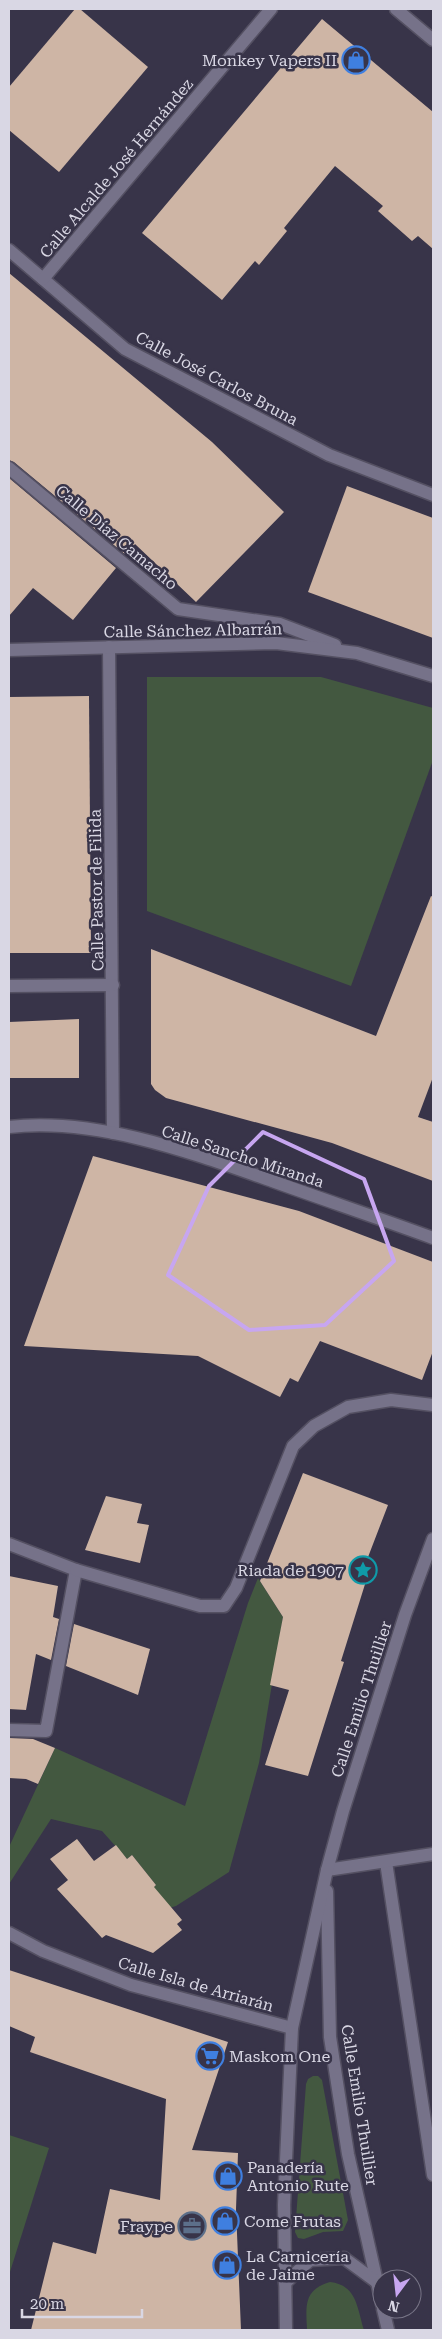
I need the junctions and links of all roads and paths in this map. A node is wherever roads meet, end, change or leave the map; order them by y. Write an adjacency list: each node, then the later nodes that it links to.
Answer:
1 (271, 9): 5 (street, Calle Alcalde José Hernández)
2 (396, 9): 3 (street)
3 (433, 40)
4 (9, 250): 5 (street, Calle José Carlos Bruna)
5 (43, 279): 7 (street, Calle José Carlos Bruna)
6 (9, 468): 10 (street, Calle Díaz Camacho)
7 (433, 495)
8 (109, 647): 9 (street, Calle Sánchez Albarrán); 10 (street, Calle Sánchez Albarrán); 12 (street, Calle Pastor de Filida)
9 (9, 650)
10 (356, 653): 11 (street, Calle Sánchez Albarrán)
11 (433, 676)
12 (113, 985): 13 (street); 15 (street, Calle Pastor de Filida)
13 (9, 986)
14 (9, 1127): 15 (street, Calle Sancho Miranda)
15 (113, 1133): 16 (street, Calle Sancho Miranda)
16 (433, 1238)
17 (433, 1405): 20 (street)
18 (433, 1539): 24 (street, Calle Emilio Thuillier)
19 (9, 1544): 20 (street)
20 (76, 1570): 21 (street)
21 (9, 1730)
22 (433, 1854): 23 (street)
23 (386, 1862): 24 (street); 27 (street)
24 (327, 1870): 26 (street, Calle Emilio Thuillier); 28 (street, Calle Emilio Thuillier)
25 (9, 1933): 26 (street, Calle Isla de Arriarán)
26 (292, 2028): 30 (street, Calle Emilio Thuillier)
27 (433, 2175)
28 (375, 2269)
29 (372, 2279): 30 (street)
30 (285, 2283): 31 (street, Calle Emilio Thuillier)
31 (286, 2330)

